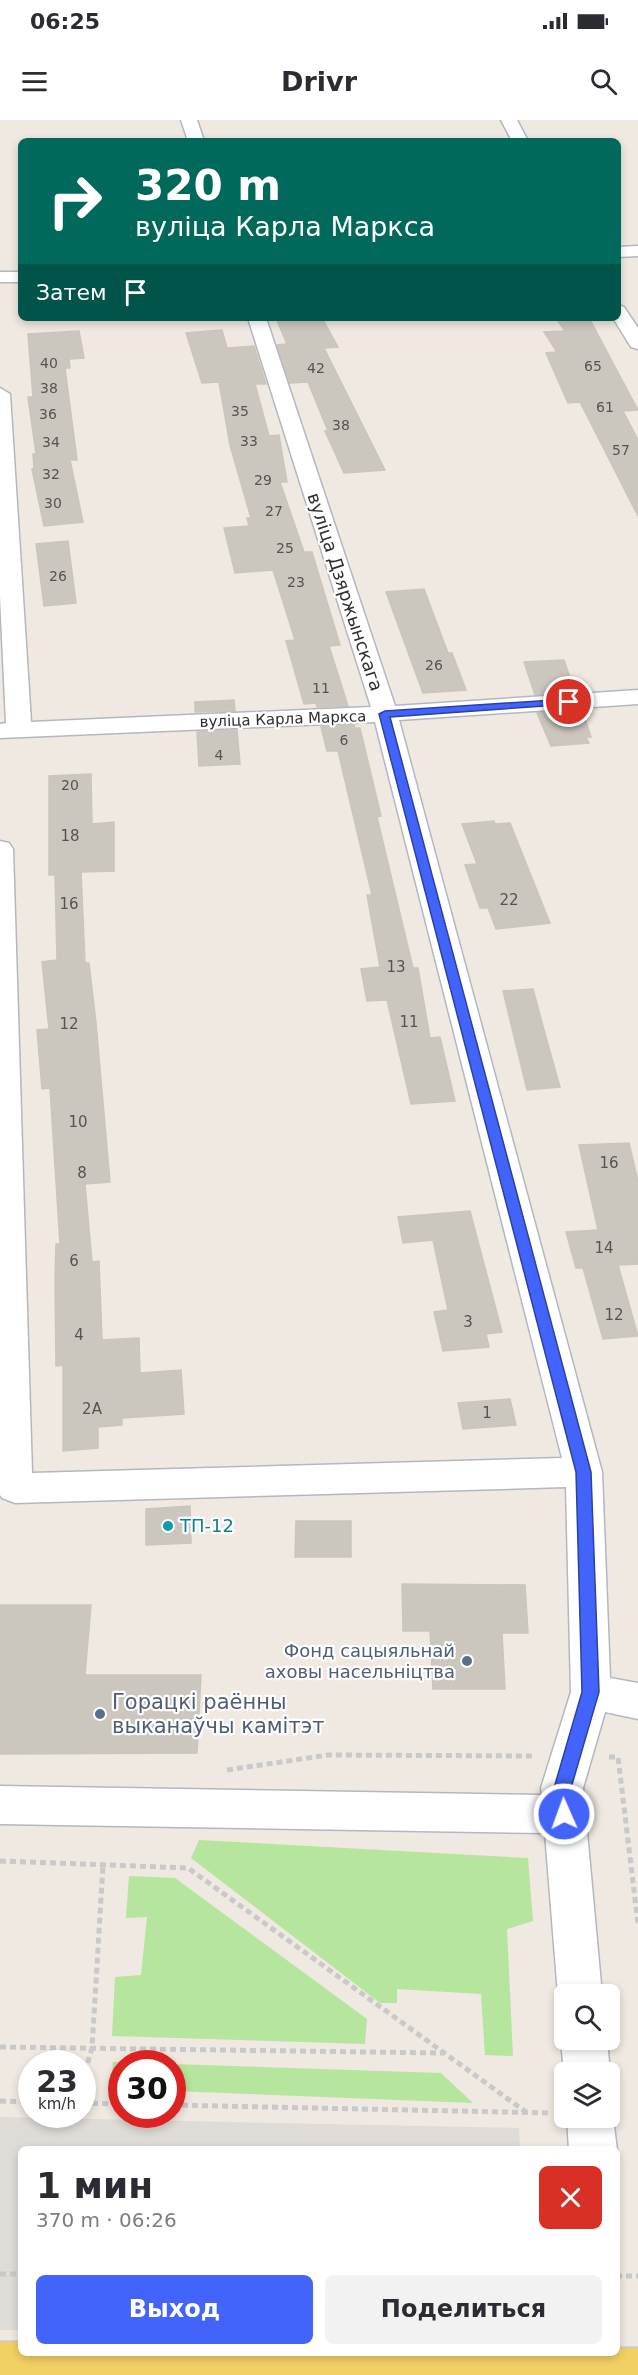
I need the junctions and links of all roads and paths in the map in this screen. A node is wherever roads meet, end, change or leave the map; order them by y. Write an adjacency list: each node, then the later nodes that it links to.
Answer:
1 (189, 120): 3 (street)
2 (509, 120): 4 (street)
3 (195, 138)
4 (518, 138)
5 (638, 251): 6 (street)
6 (621, 252)
7 (0, 277): 8 (street)
8 (18, 277)
9 (621, 316): 11 (street)
10 (258, 321): 14 (street, вуліца Дзяржынскага)
11 (638, 343)
12 (0, 394): 15 (street)
13 (638, 697): 14 (street, вуліца Карла Маркса)
14 (385, 714): 15 (street, вуліца Карла Маркса); 17 (street, вуліца Дзяржынскага)
15 (9, 731)
16 (0, 849): 17 (street)
17 (584, 1472): 18 (street, вуліца Дзяржынскага)
18 (591, 1692): 19 (street); 20 (street, вуліца Дзяржынскага)
19 (638, 1701)
20 (571, 1757): 21 (path); 23 (street, вуліца Дзяржынскага); 26 (path)
21 (219, 1771)
22 (0, 1805): 23 (street)
23 (564, 1814): 27 (street, вуліца Дзяржынскага)
24 (0, 1861): 25 (path)
25 (103, 1865): 29 (path); 30 (path)
26 (638, 1924)
27 (579, 1984)
28 (0, 2047): 29 (path)
29 (92, 2048): 30 (path)
30 (444, 2053): 34 (path)
31 (0, 2101): 32 (path)
32 (18, 2102)
33 (186, 2105): 34 (path)
34 (526, 2112): 35 (path)
35 (554, 2114)
36 (580, 2128): 37 (street)
37 (591, 2146)
38 (0, 2274): 39 (path)
39 (18, 2274)
40 (620, 2276): 41 (path)
41 (638, 2276)
42 (620, 2366): 43 (main road)
43 (0, 2367)

